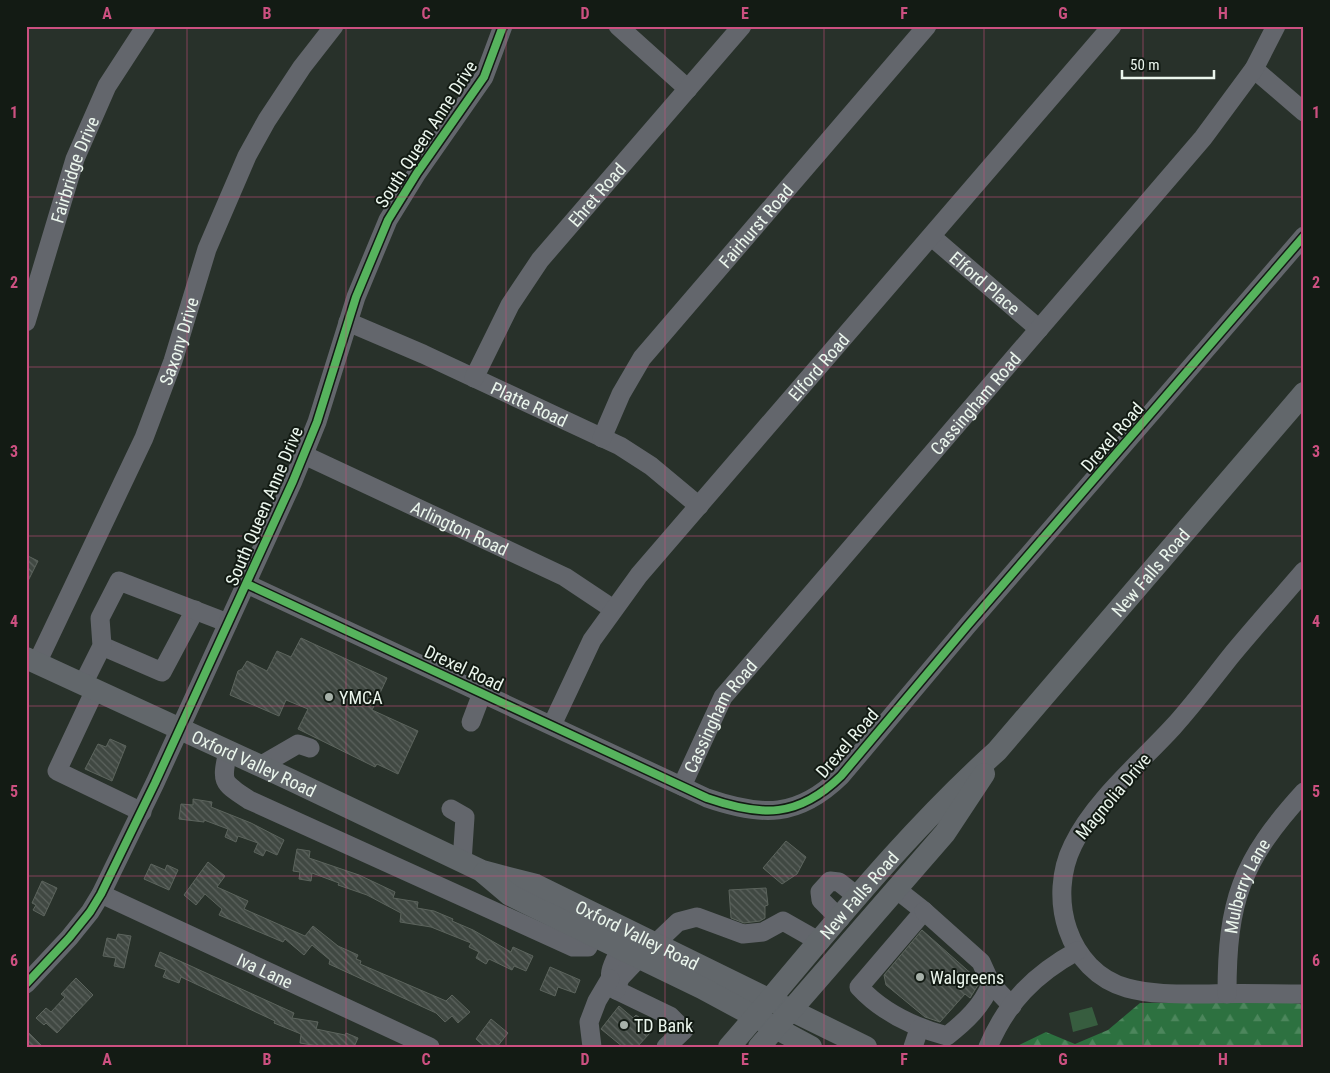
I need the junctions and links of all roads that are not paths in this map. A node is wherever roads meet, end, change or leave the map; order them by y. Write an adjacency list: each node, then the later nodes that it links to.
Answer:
1 (146, 26): 14 (street, Fairbridge Drive)
2 (334, 26): 28 (street, Saxony Drive)
3 (503, 26): 15 (street, South Queen Anne Drive)
4 (618, 26): 10 (street)
5 (742, 26): 10 (street, Ehret Road)
6 (927, 26): 19 (street, Fairhurst Road)
7 (1112, 26): 13 (street, Elford Road)
8 (1276, 26): 9 (street, Cassingham Road)
9 (1254, 69): 11 (street); 16 (street, Cassingham Road)
10 (688, 89): 17 (street, Ehret Road)
11 (1304, 112)
12 (1304, 236): 38 (street, Drexel Road)
13 (932, 237): 16 (street, Elford Place); 21 (street, Elford Road)
14 (26, 322)
15 (348, 322): 17 (street, Platte Road); 20 (street, South Queen Anne Drive)
16 (1039, 329): 38 (street, Cassingham Road)
17 (474, 378): 19 (street, Platte Road)
18 (1304, 393): 36 (main road, New Falls Road)
19 (602, 438): 21 (street, Platte Road)
20 (304, 455): 23 (street, South Queen Anne Drive); 24 (street, Arlington Road)
21 (699, 506): 24 (street, Elford Road)
22 (1304, 571): 51 (street, Magnolia Drive)
23 (247, 584): 26 (street, South Queen Anne Drive); 30 (street, Drexel Road)
24 (613, 609): 32 (street, Elford Road)
25 (195, 610): 26 (street); 27 (street); 27 (street)
26 (228, 623): 33 (street, South Queen Anne Drive)
27 (102, 646): 29 (street)
28 (32, 660): 29 (main road, Oxford Valley Road)
29 (89, 687): 33 (main road, Oxford Valley Road); 40 (street)
30 (482, 693): 31 (street); 32 (street, Drexel Road)
31 (471, 722)
32 (552, 725): 38 (street, Drexel Road)
33 (180, 728): 35 (main road, Oxford Valley Road); 40 (street, South Queen Anne Drive)
34 (304, 746): 37 (street)
35 (228, 751): 37 (main road, Oxford Valley Road); 48 (street)
36 (997, 752): 43 (main road, New Falls Road); 45 (main road, New Falls Road)
37 (260, 766): 42 (main road, Oxford Valley Road)
38 (682, 786)
39 (1304, 792): 57 (street, Mulberry Lane)
40 (142, 812): 44 (street, South Queen Anne Drive)
41 (458, 813): 42 (street)
42 (472, 867): 48 (main road, Oxford Valley Road); 50 (main road, Oxford Valley Road)
43 (896, 889): 46 (street); 61 (main road, New Falls Road)
44 (101, 894): 54 (street, South Queen Anne Drive); 64 (street, Iva Lane)
45 (858, 897): 47 (main road, New Falls Road); 47 (street)
46 (924, 911): 56 (street); 63 (street)
47 (840, 919): 49 (main road, New Falls Road)
48 (593, 935): 52 (main road, Oxford Valley Road)
49 (820, 942): 50 (street); 60 (main road, New Falls Road)
50 (656, 943): 53 (main road, Oxford Valley Road)
51 (1077, 951): 57 (street, Magnolia Drive); 59 (street)
52 (630, 954): 53 (street); 55 (street); 60 (main road, Oxford Valley Road)
53 (686, 958): 60 (main road, Oxford Valley Road)
54 (26, 984)
55 (613, 984): 65 (street); 66 (street)
56 (992, 984): 59 (street); 63 (street)
57 (1228, 994): 58 (street, Magnolia Drive)
58 (1304, 994)
59 (1012, 1006): 72 (street)
60 (762, 1009): 61 (main road, Oxford Valley Road); 62 (main road); 67 (main road, New Falls Road)
61 (791, 1011): 62 (main road, New Falls Road); 70 (main road, Oxford Valley Road)
62 (776, 1028): 68 (main road, New Falls Road); 69 (main road)
63 (919, 1029): 71 (street)
64 (430, 1047)
65 (592, 1047)
66 (666, 1047)
67 (729, 1047)
68 (759, 1047)
69 (811, 1047)
70 (866, 1047)
71 (914, 1047)
72 (988, 1047)

